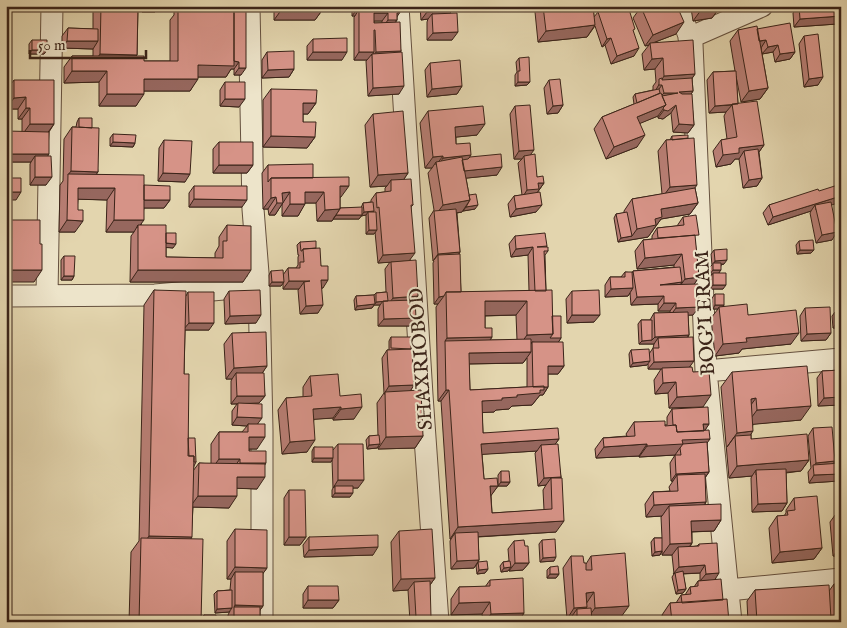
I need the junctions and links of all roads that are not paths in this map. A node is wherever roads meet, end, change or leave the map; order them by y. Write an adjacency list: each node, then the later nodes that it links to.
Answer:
1 (52, 6): 8 (street)
2 (249, 6): 7 (street)
3 (398, 6): 15 (street, SHAXRIOBOD)
4 (678, 6): 6 (street, BOG'I ERAM)
5 (762, 6): 6 (street)
6 (689, 38): 11 (street, BOG'I ERAM)
7 (259, 286): 8 (street); 14 (street)
8 (47, 295): 9 (street)
9 (6, 296)
10 (841, 359): 11 (street)
11 (706, 371): 13 (street, BOG'I ERAM)
12 (841, 579): 13 (street)
13 (728, 590): 16 (street, BOG'I ERAM)
14 (262, 622)
15 (438, 622)
16 (731, 622)

